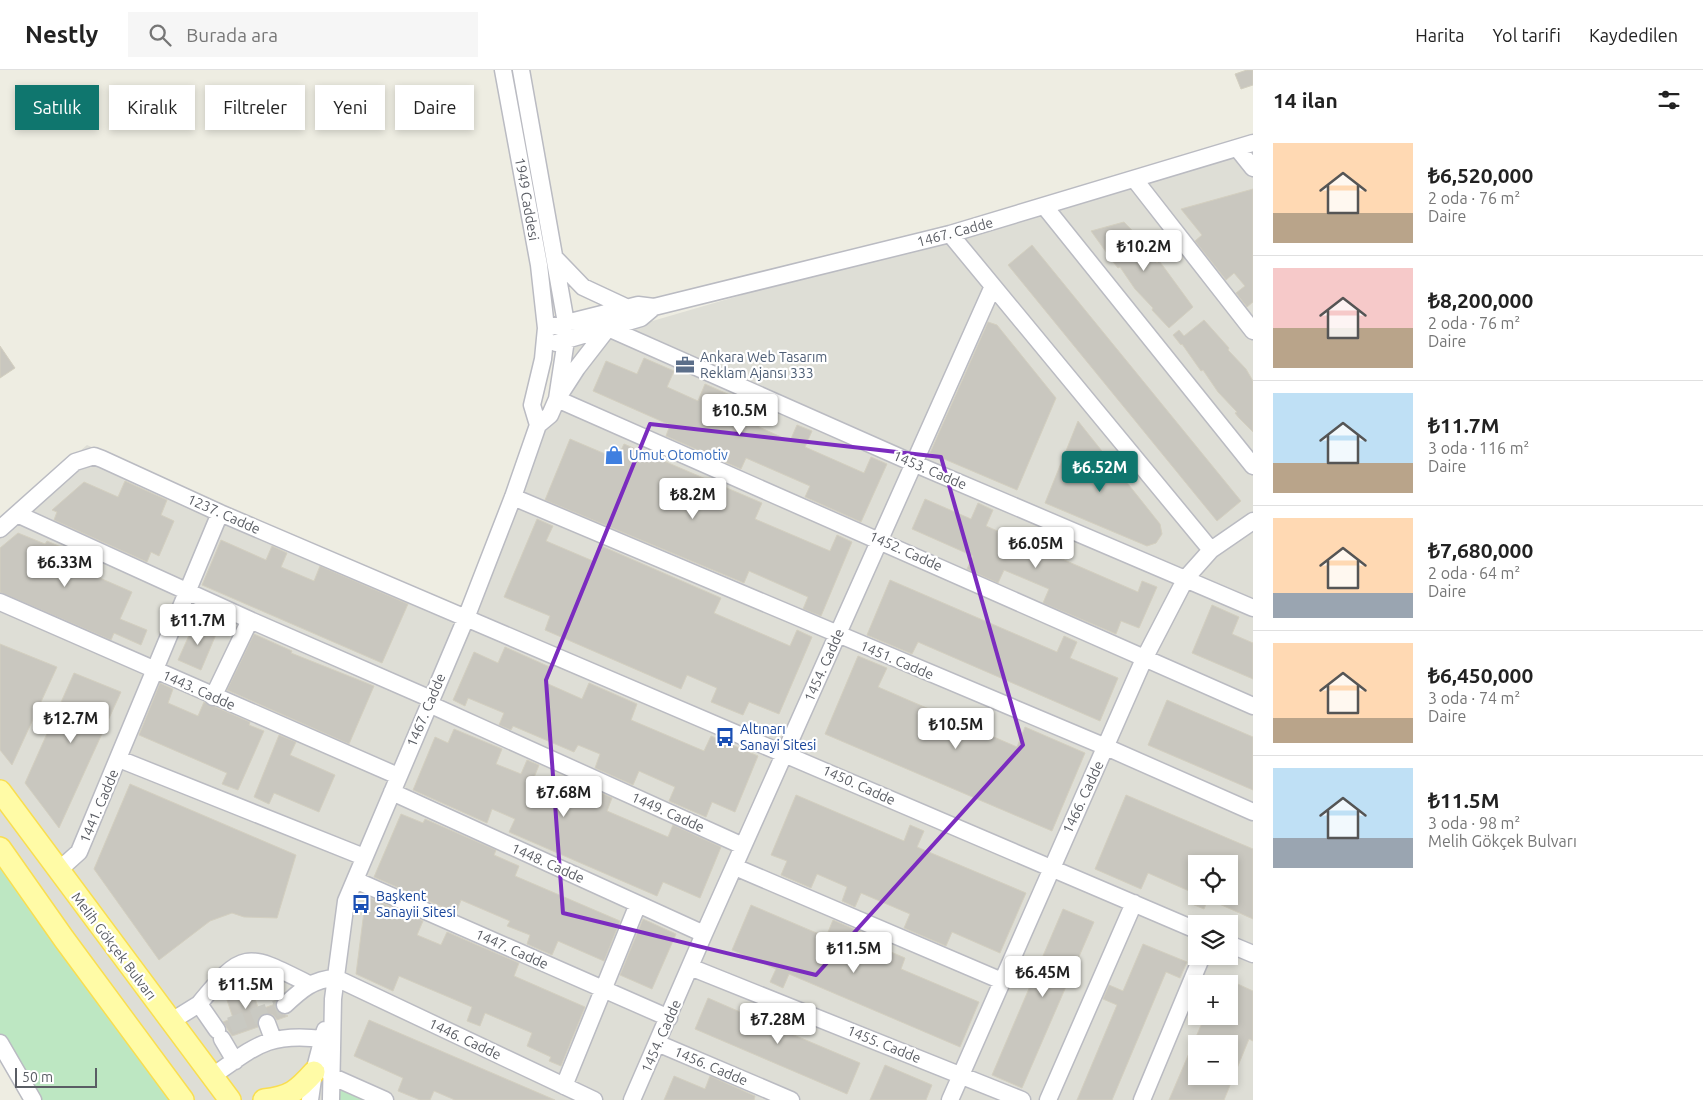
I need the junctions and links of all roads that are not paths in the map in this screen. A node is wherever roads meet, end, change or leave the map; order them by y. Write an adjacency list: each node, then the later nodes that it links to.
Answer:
1 (503, 70): 14 (street, 1949 Caddesi)
2 (521, 70): 9 (street, 1949 Caddesi)
3 (1253, 143): 4 (street, 1467. Cadde)
4 (1236, 148): 5 (street); 6 (street, 1467. Cadde)
5 (1253, 168)
6 (1135, 180): 7 (street, 1467. Cadde); 16 (street)
7 (1045, 207): 8 (street, 1467. Cadde); 22 (street)
8 (950, 234): 10 (street); 11 (street, 1467. Cadde)
9 (554, 256): 12 (street); 13 (street, 1949 Caddesi)
10 (993, 286): 21 (street, 1454. Cadde); 29 (street)
11 (654, 307): 12 (street, 1467. Cadde); 15 (street, 1467. Cadde)
12 (628, 308): 13 (street, 1467. Cadde)
13 (566, 323): 14 (street, 1467. Cadde); 17 (street, 1467. Cadde)
14 (546, 328): 18 (street)
15 (608, 328): 17 (street, 1467. Cadde); 19 (street); 21 (street, 1453. Cadde)
16 (1253, 331)
17 (566, 340): 18 (street, 1467. Cadde); 19 (street, 1467. Cadde)
18 (544, 346): 20 (street)
19 (557, 399): 20 (street, 1467. Cadde); 28 (street, 1452. Cadde)
20 (538, 425): 23 (street, 1467. Cadde)
21 (913, 463): 28 (street, 1454. Cadde); 30 (street, 1453. Cadde)
22 (1253, 466)
23 (513, 497): 34 (street, 1467. Cadde); 36 (street, 1451. Cadde)
24 (220, 513): 25 (street, 1237. Cadde); 31 (street, 1441. Cadde); 34 (street, 1237. Cadde)
25 (17, 514): 27 (street, 1237. Cadde); 31 (street, 1449. Cadde)
26 (1253, 521): 29 (street, 1466. Cadde)
27 (0, 529)
28 (879, 539): 36 (street, 1454. Cadde); 37 (street, 1452. Cadde)
29 (1211, 550): 30 (street, 1466. Cadde)
30 (1186, 578): 33 (street, 1453. Cadde); 37 (street, 1466. Cadde)
31 (188, 591): 35 (street, 1449. Cadde); 38 (street, 1441. Cadde)
32 (0, 602): 38 (street, 1443. Cadde)
33 (1253, 608)
34 (466, 618): 40 (street, 1467. Cadde); 43 (street, 1450. Cadde)
35 (250, 620): 39 (street); 40 (street, 1449. Cadde)
36 (837, 635): 42 (street, 1451. Cadde); 43 (street, 1454. Cadde)
37 (1144, 659): 41 (street, 1452. Cadde); 42 (street, 1466. Cadde)
38 (155, 670): 39 (street, 1443. Cadde); 44 (street, 1441. Cadde)
39 (213, 697): 45 (street, 1443. Cadde)
40 (430, 701): 45 (street, 1467. Cadde); 49 (street, 1449. Cadde)
41 (1253, 706)
42 (1106, 746): 48 (street, 1451. Cadde); 53 (street, 1466. Cadde)
43 (786, 752): 49 (street, 1454. Cadde); 53 (street, 1450. Cadde)
44 (119, 758): 51 (street); 54 (street, 1441. Cadde)
45 (398, 776): 47 (street, 1467. Cadde)
46 (0, 791): 54 (main road, Melih Gökçek Bulvarı)
47 (392, 792): 51 (street, 1467. Cadde); 57 (street, 1448. Cadde)
48 (1253, 812)
49 (743, 846): 52 (street, 1454. Cadde)
50 (0, 848): 84 (main road)
51 (364, 857): 55 (street, 1467. Cadde)
52 (735, 867): 59 (street, 1454. Cadde); 65 (street)
53 (1050, 868): 56 (street, 1450. Cadde); 65 (street, 1466. Cadde)
54 (59, 870): 72 (main road, Melih Gökçek Bulvarı)
55 (354, 880): 64 (street, 1467. Cadde); 67 (street, 1447. Cadde)
56 (1134, 903): 58 (street, 1450. Cadde); 95 (street)
57 (638, 904): 59 (street, 1448. Cadde); 67 (street)
58 (1188, 927)
59 (704, 934): 63 (street, 1454. Cadde)
60 (1238, 948): 61 (street)
61 (1253, 954)
62 (1198, 965): 96 (street)
63 (690, 967): 71 (street, 1454. Cadde); 80 (street, 1455. Cadde)
64 (336, 978): 66 (street); 68 (street, 1467. Cadde); 82 (street, 1446. Cadde)
65 (1002, 981): 80 (street, 1466. Cadde)
66 (309, 984): 69 (street); 70 (street)
67 (602, 988): 71 (street, 1447. Cadde); 82 (street)
68 (333, 999): 75 (street, 1467. Cadde); 79 (street, 1467. Cadde)
69 (199, 1004): 72 (street); 78 (street)
70 (285, 1006)
71 (669, 1018): 77 (street, 1454. Cadde)
72 (170, 1022): 81 (main road, Melih Gökçek Bulvarı)
73 (268, 1023): 74 (street)
74 (273, 1039): 75 (street); 78 (street)
75 (323, 1039): 79 (street, 1467. Cadde)
76 (0, 1043): 83 (street)
77 (658, 1043): 91 (street, 1454. Cadde); 92 (street, 1456. Cadde)
78 (235, 1061): 81 (street)
79 (323, 1074): 86 (main road); 87 (street, 1467. Cadde); 88 (street, 1467. Cadde); 89 (street)
80 (962, 1075): 93 (street, 1466. Cadde); 94 (street, 1455. Cadde)
81 (212, 1078): 85 (main road, Melih Gökçek Bulvarı); 86 (main road)
82 (564, 1086): 90 (street, 1446. Cadde)
83 (33, 1100)
84 (183, 1100)
85 (230, 1100)
86 (263, 1100)
87 (310, 1100)
88 (330, 1100)
89 (385, 1100)
90 (594, 1100)
91 (632, 1100)
92 (792, 1100)
93 (950, 1100)
94 (1022, 1100)
95 (1048, 1100)
96 (1142, 1100)

